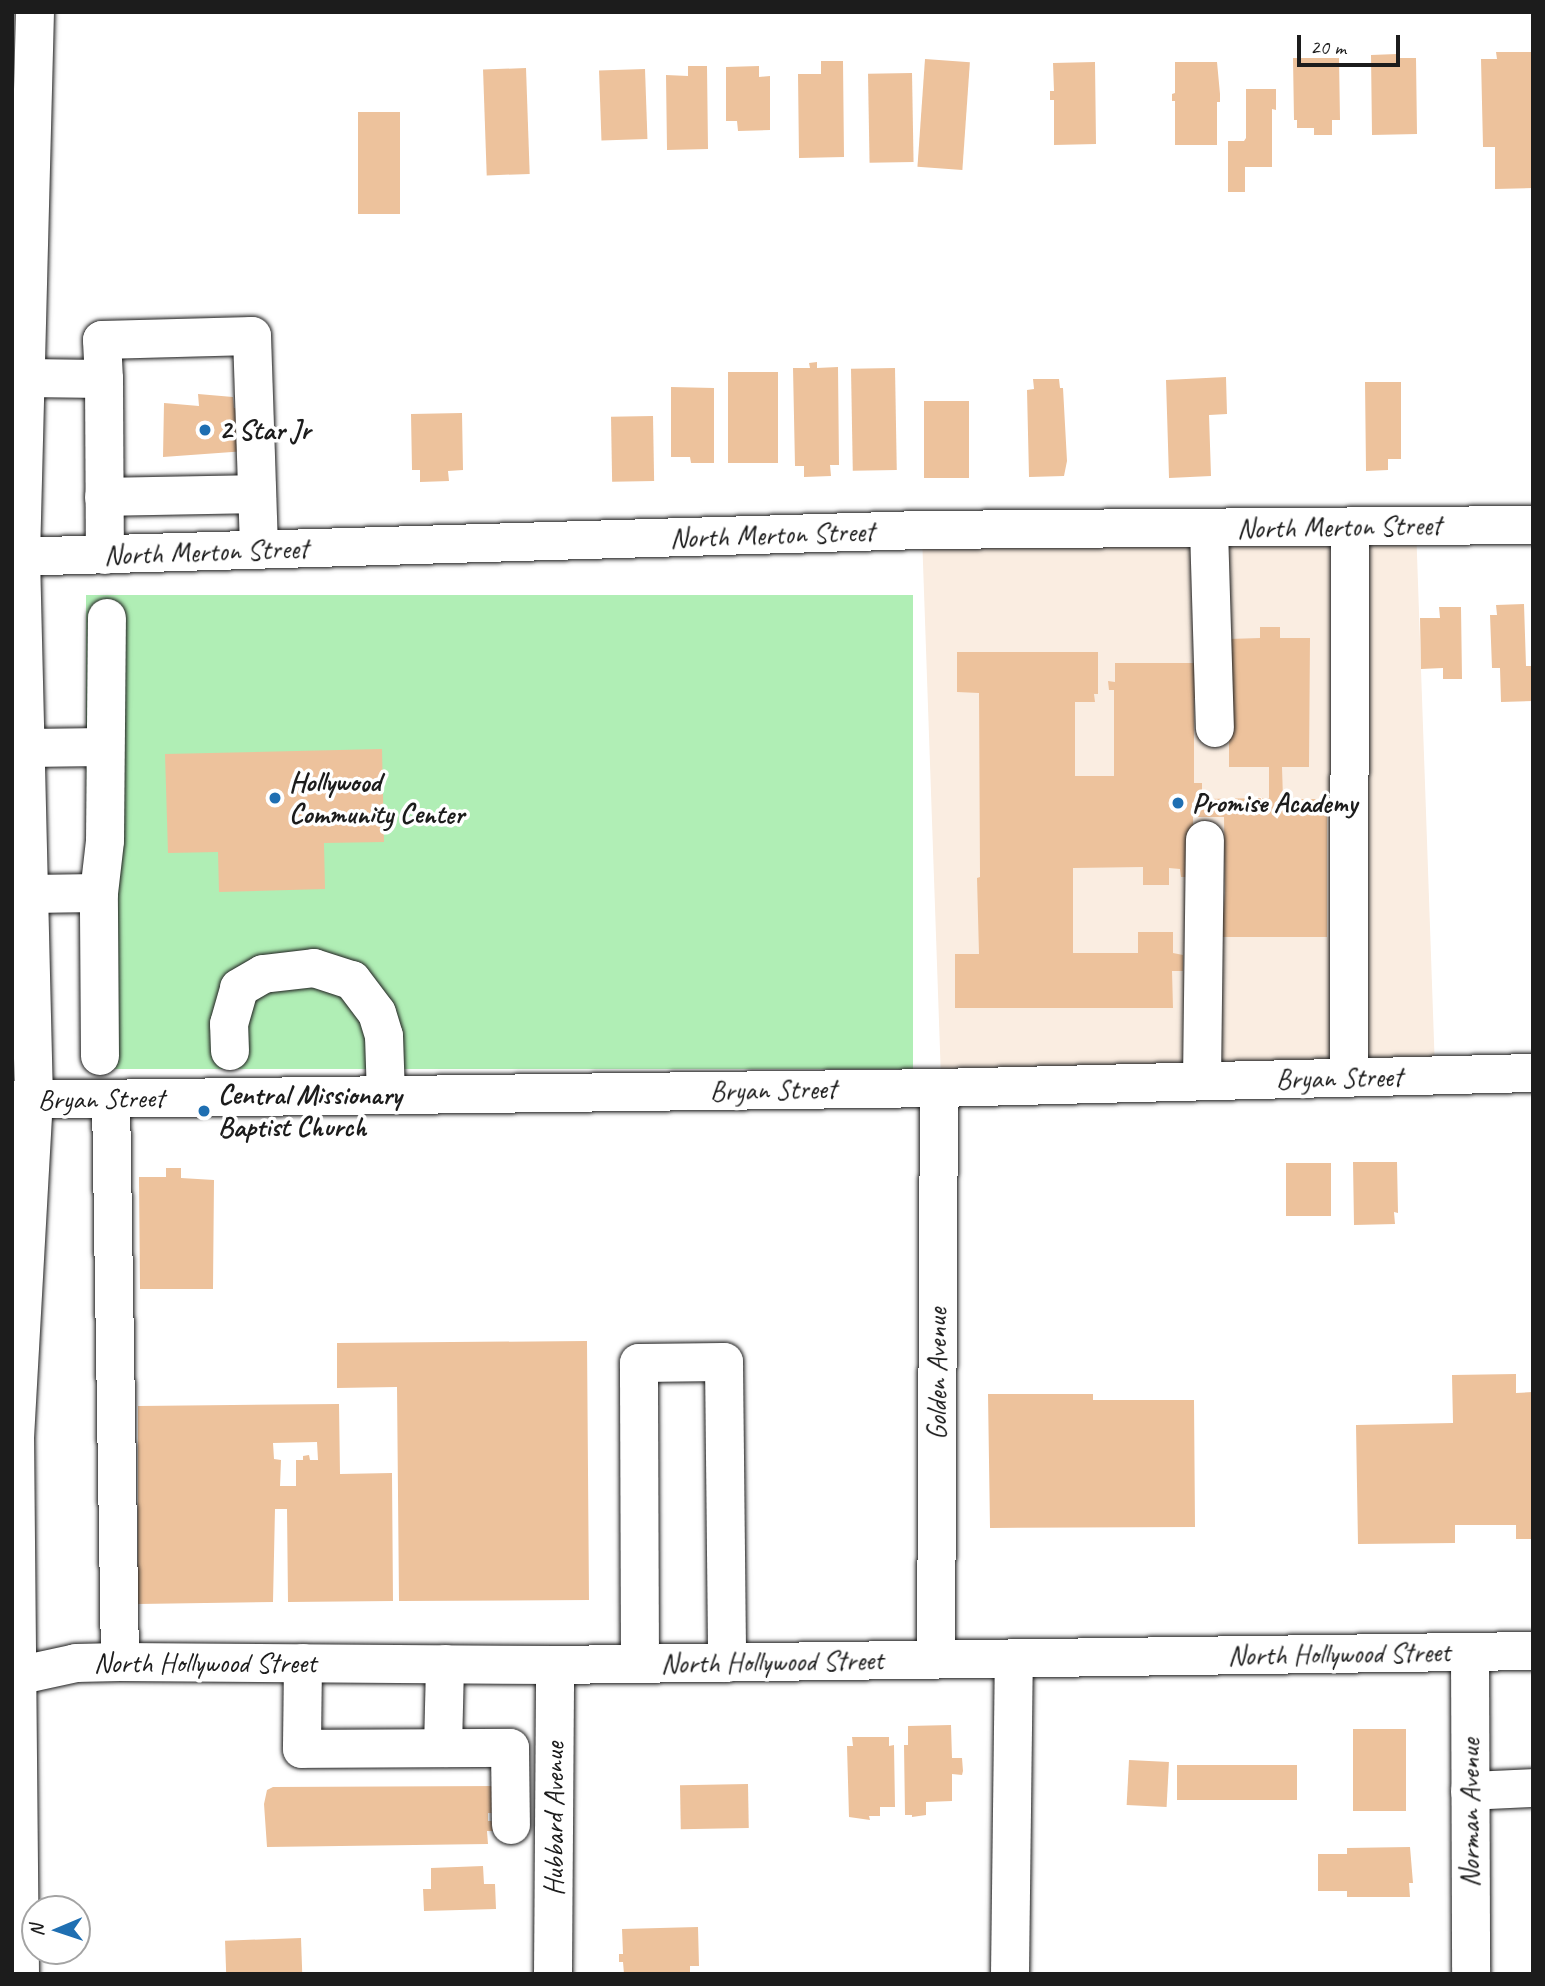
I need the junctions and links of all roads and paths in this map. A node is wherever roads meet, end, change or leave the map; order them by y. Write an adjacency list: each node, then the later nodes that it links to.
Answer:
1 (35, 12): 2 (street)
2 (25, 378): 3 (street); 11 (street)
3 (104, 379): 4 (street); 5 (street)
4 (257, 494): 5 (street); 9 (street)
5 (104, 497): 10 (street)
6 (1533, 526): 7 (street, North Merton Street)
7 (1350, 527): 8 (street, North Merton Street); 22 (street)
8 (1209, 529): 9 (street, North Merton Street); 13 (street)
9 (259, 550): 10 (street, North Merton Street)
10 (104, 555): 11 (street, North Merton Street)
11 (17, 557): 15 (street)
12 (107, 618): 14 (street)
13 (1215, 728)
14 (106, 747): 15 (street); 17 (street)
15 (26, 748): 18 (street)
16 (1205, 840): 23 (street)
17 (99, 893): 18 (street); 20 (street)
18 (29, 894): 27 (street)
19 (230, 1051): 25 (street)
20 (100, 1056)
21 (1533, 1073): 22 (street, Bryan Street)
22 (1349, 1078): 23 (street, Bryan Street)
23 (1202, 1082): 24 (street, Bryan Street)
24 (939, 1088): 25 (street, Bryan Street); 31 (street, Golden Avenue)
25 (386, 1095): 26 (street, Bryan Street)
26 (111, 1099): 27 (street, Bryan Street); 33 (street)
27 (23, 1100): 28 (street)
28 (13, 1438): 39 (street)
29 (1533, 1651): 30 (street, North Hollywood Street)
30 (1469, 1652): 32 (street, North Hollywood Street); 42 (street, Norman Avenue)
31 (936, 1659): 32 (street, North Hollywood Street); 34 (street, North Hollywood Street)
32 (1014, 1659): 46 (street)
33 (120, 1662): 35 (street, North Hollywood Street); 39 (street, North Hollywood Street)
34 (727, 1662): 37 (street, North Hollywood Street); 37 (street)
35 (303, 1663): 36 (street, North Hollywood Street); 40 (street)
36 (445, 1664): 38 (street, North Hollywood Street); 40 (street)
37 (640, 1664): 38 (street, North Hollywood Street)
38 (555, 1665): 45 (street, Hubbard Avenue)
39 (15, 1677): 44 (street)
40 (443, 1748): 43 (street)
41 (1533, 1788): 42 (street)
42 (1470, 1791): 47 (street, Norman Avenue)
43 (511, 1825)
44 (18, 1964)
45 (553, 1974)
46 (1010, 1974)
47 (1471, 1974)

